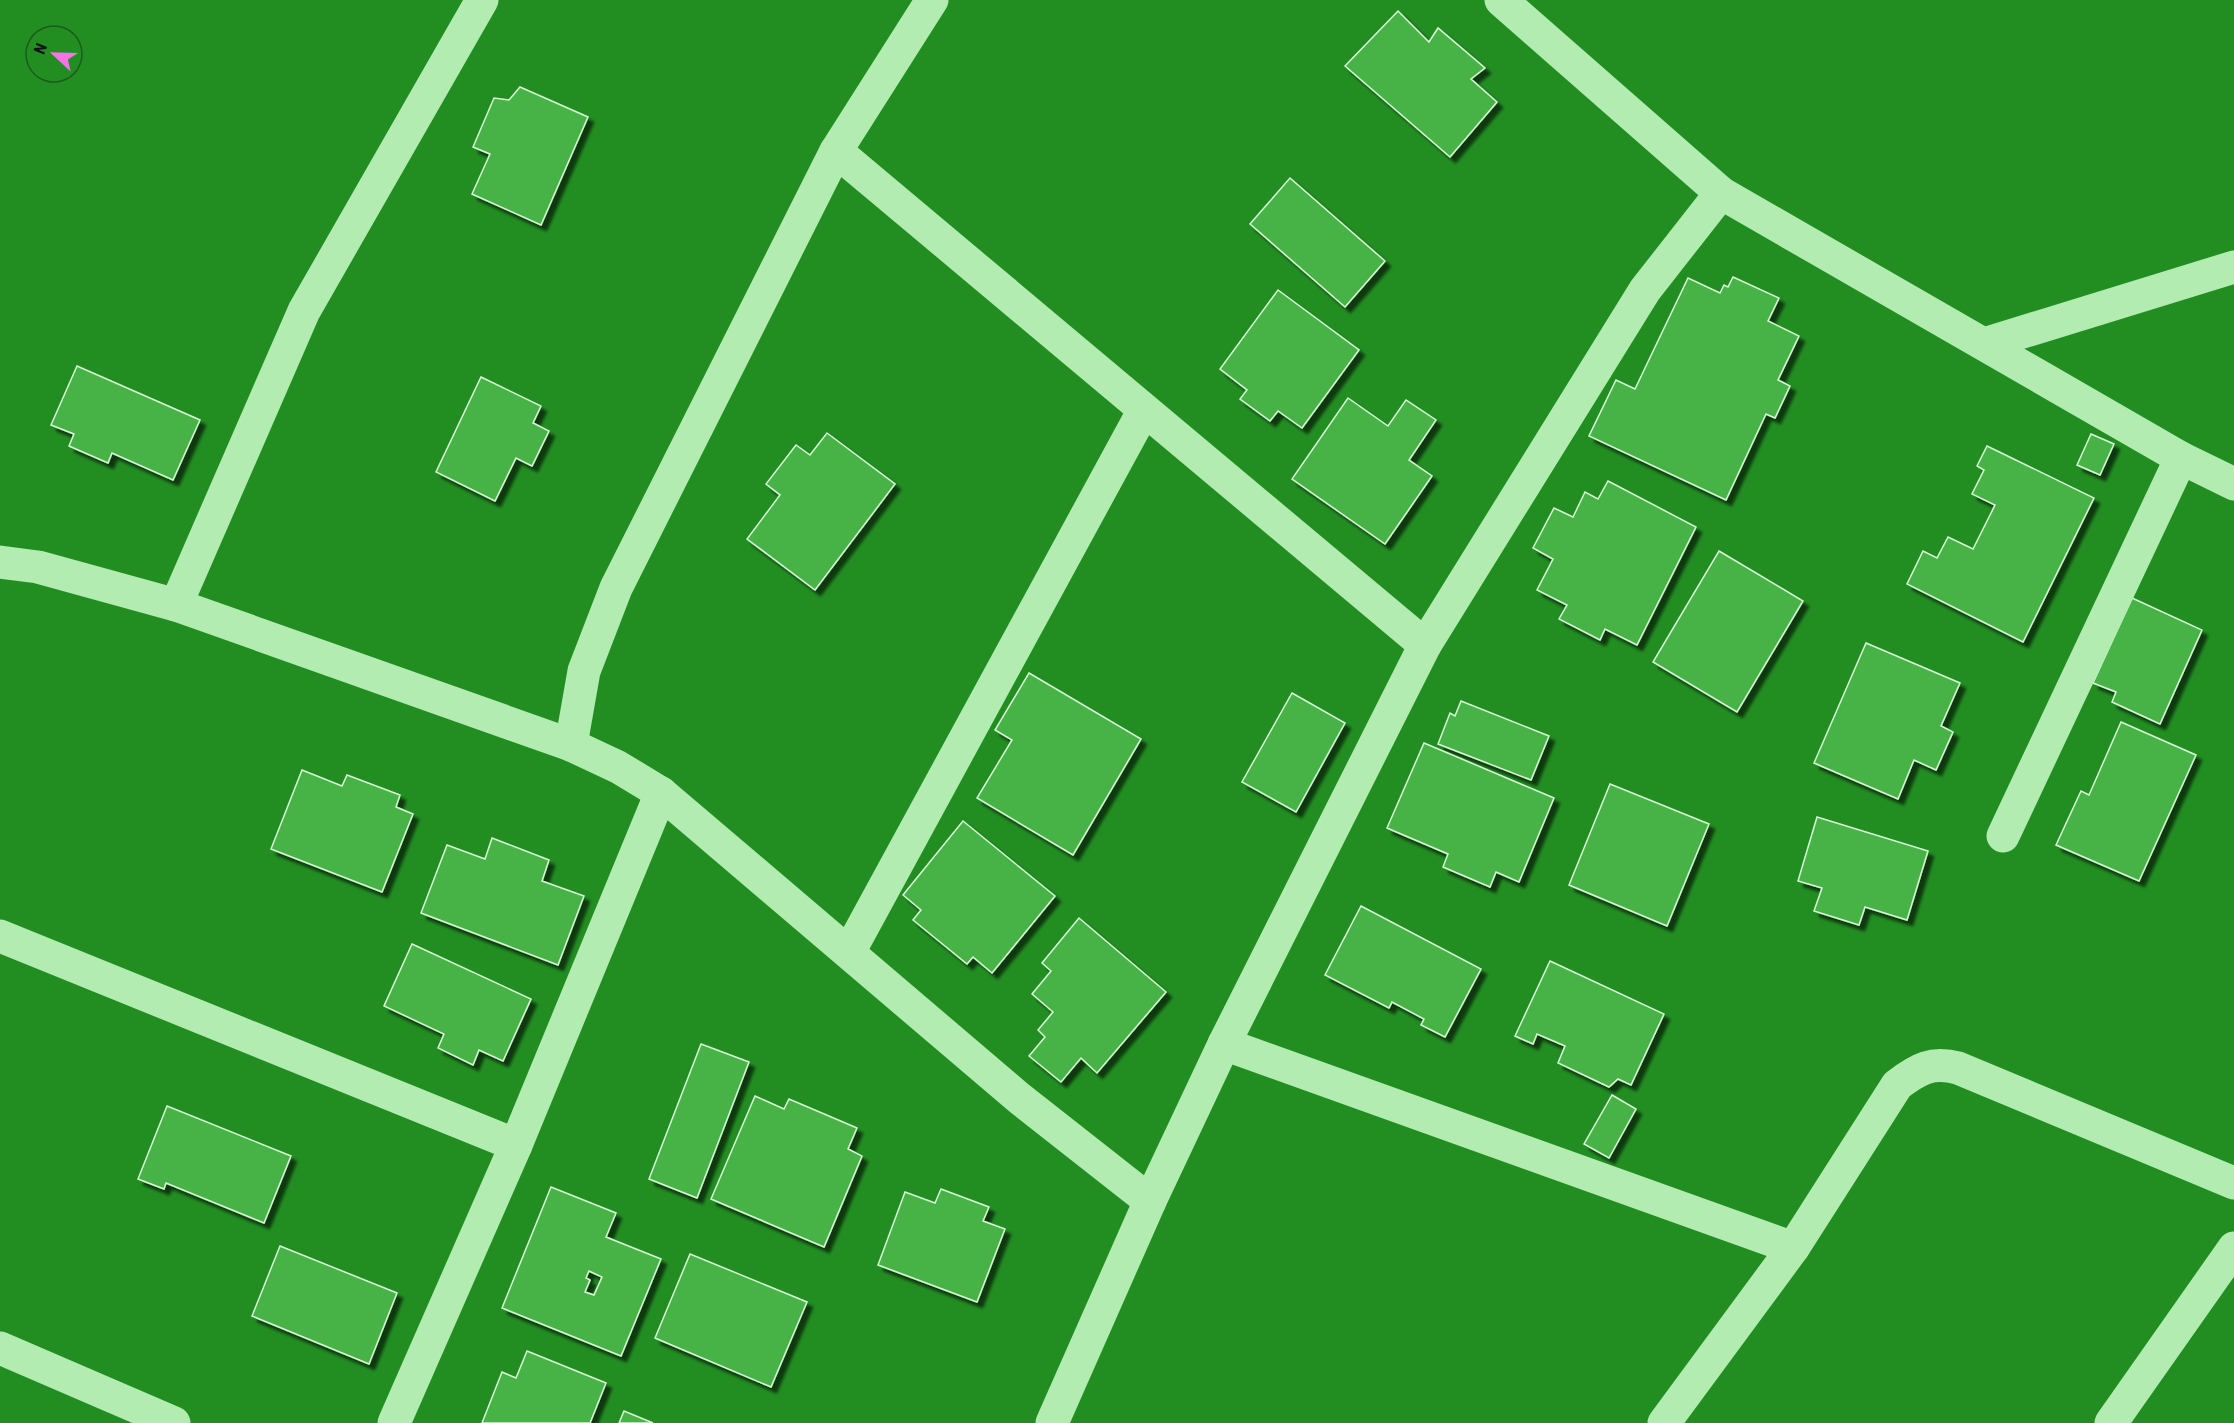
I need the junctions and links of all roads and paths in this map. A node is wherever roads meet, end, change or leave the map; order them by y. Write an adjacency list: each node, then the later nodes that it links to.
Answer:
1 (482, 0): 12 (street)
2 (932, 0): 4 (street)
3 (1501, 0): 5 (street)
4 (836, 151): 8 (street); 14 (street)
5 (1721, 192): 7 (street); 13 (street)
6 (2234, 267): 7 (street)
7 (1984, 344): 9 (street)
8 (1144, 410): 13 (street); 18 (street)
9 (2181, 458): 10 (street); 16 (street)
10 (2234, 484)
11 (0, 562): 12 (street)
12 (176, 605): 14 (street)
13 (1425, 645): 19 (street)
14 (571, 745): 15 (street)
15 (661, 793): 18 (street); 20 (street)
16 (2003, 836)
17 (0, 936): 20 (street)
18 (849, 952): 22 (street)
19 (1224, 1044): 22 (street); 23 (street)
20 (516, 1144): 27 (street)
21 (2234, 1183): 23 (street)
22 (1149, 1201): 28 (street)
23 (1793, 1248): 29 (street)
24 (2234, 1248): 30 (street)
25 (0, 1348): 26 (street)
26 (174, 1423)
27 (394, 1423)
28 (1052, 1423)
29 (1664, 1423)
30 (2110, 1423)

